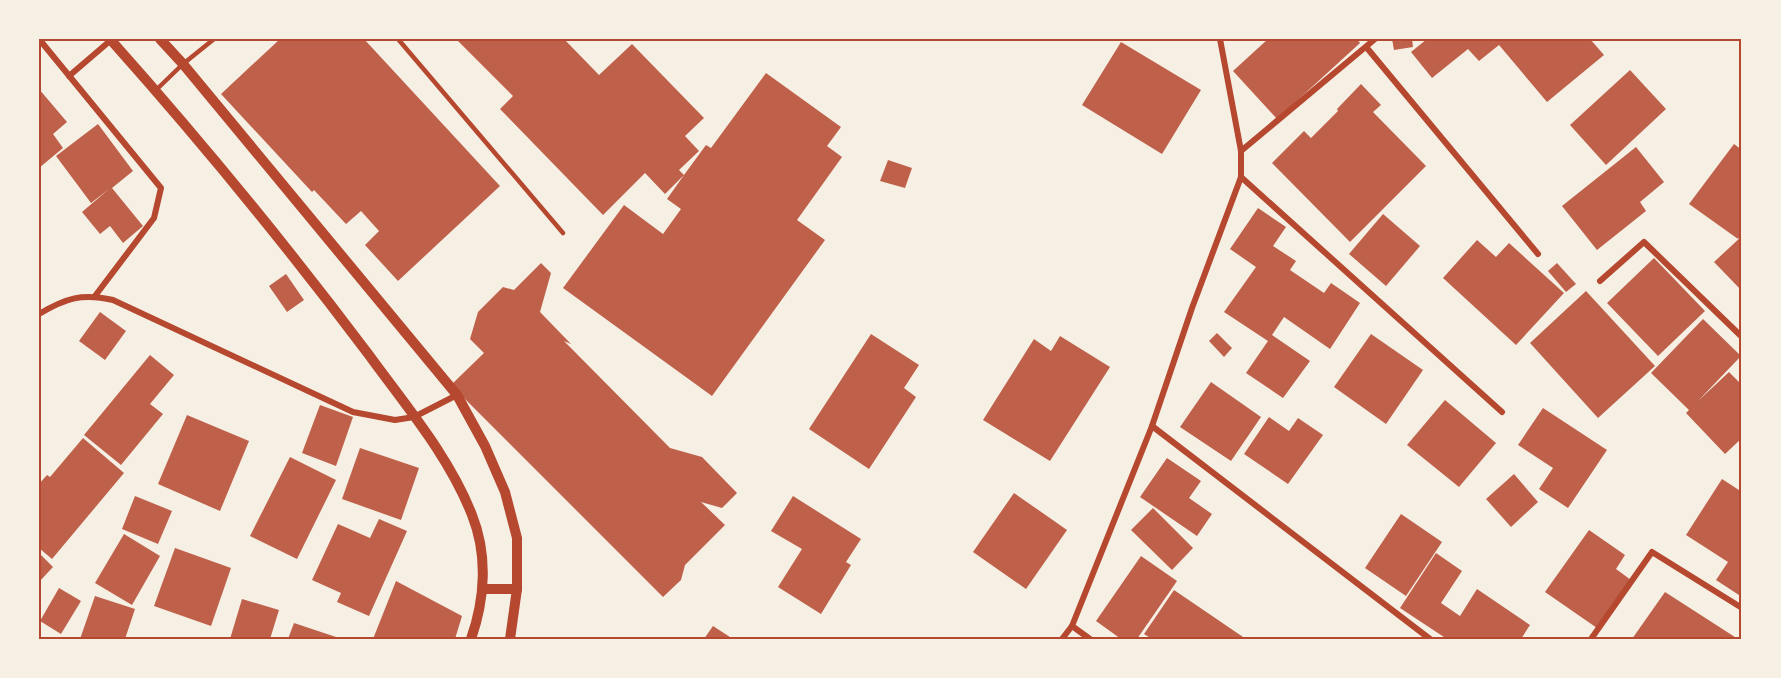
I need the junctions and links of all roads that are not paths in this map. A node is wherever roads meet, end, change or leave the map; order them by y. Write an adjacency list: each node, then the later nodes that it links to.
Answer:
1 (39, 39): 10 (street)
2 (111, 39): 10 (street); 11 (street)
3 (160, 39): 9 (street)
4 (214, 39): 9 (lane)
5 (398, 39): 14 (lane)
6 (1220, 39): 12 (street)
7 (1375, 39): 8 (street)
8 (1366, 48): 12 (street); 15 (street)
9 (183, 64): 11 (lane); 20 (street)
10 (69, 76): 17 (street)
11 (156, 90): 22 (street)
12 (1241, 151): 13 (street)
13 (1241, 177): 21 (street); 23 (street)
14 (563, 233)
15 (1538, 254)
16 (1600, 281): 19 (street)
17 (95, 296): 18 (street); 22 (street)
18 (39, 314)
19 (1742, 337)
20 (457, 395): 22 (street); 25 (street)
21 (1502, 412)
22 (414, 417): 24 (street)
23 (1152, 426): 27 (street); 32 (street)
24 (483, 589): 25 (street); 28 (street)
25 (517, 589): 29 (street)
26 (1742, 608): 33 (street)
27 (1072, 626): 30 (street); 31 (street)
28 (471, 639)
29 (510, 639)
30 (1062, 639)
31 (1090, 639)
32 (1430, 639)
33 (1591, 639)

